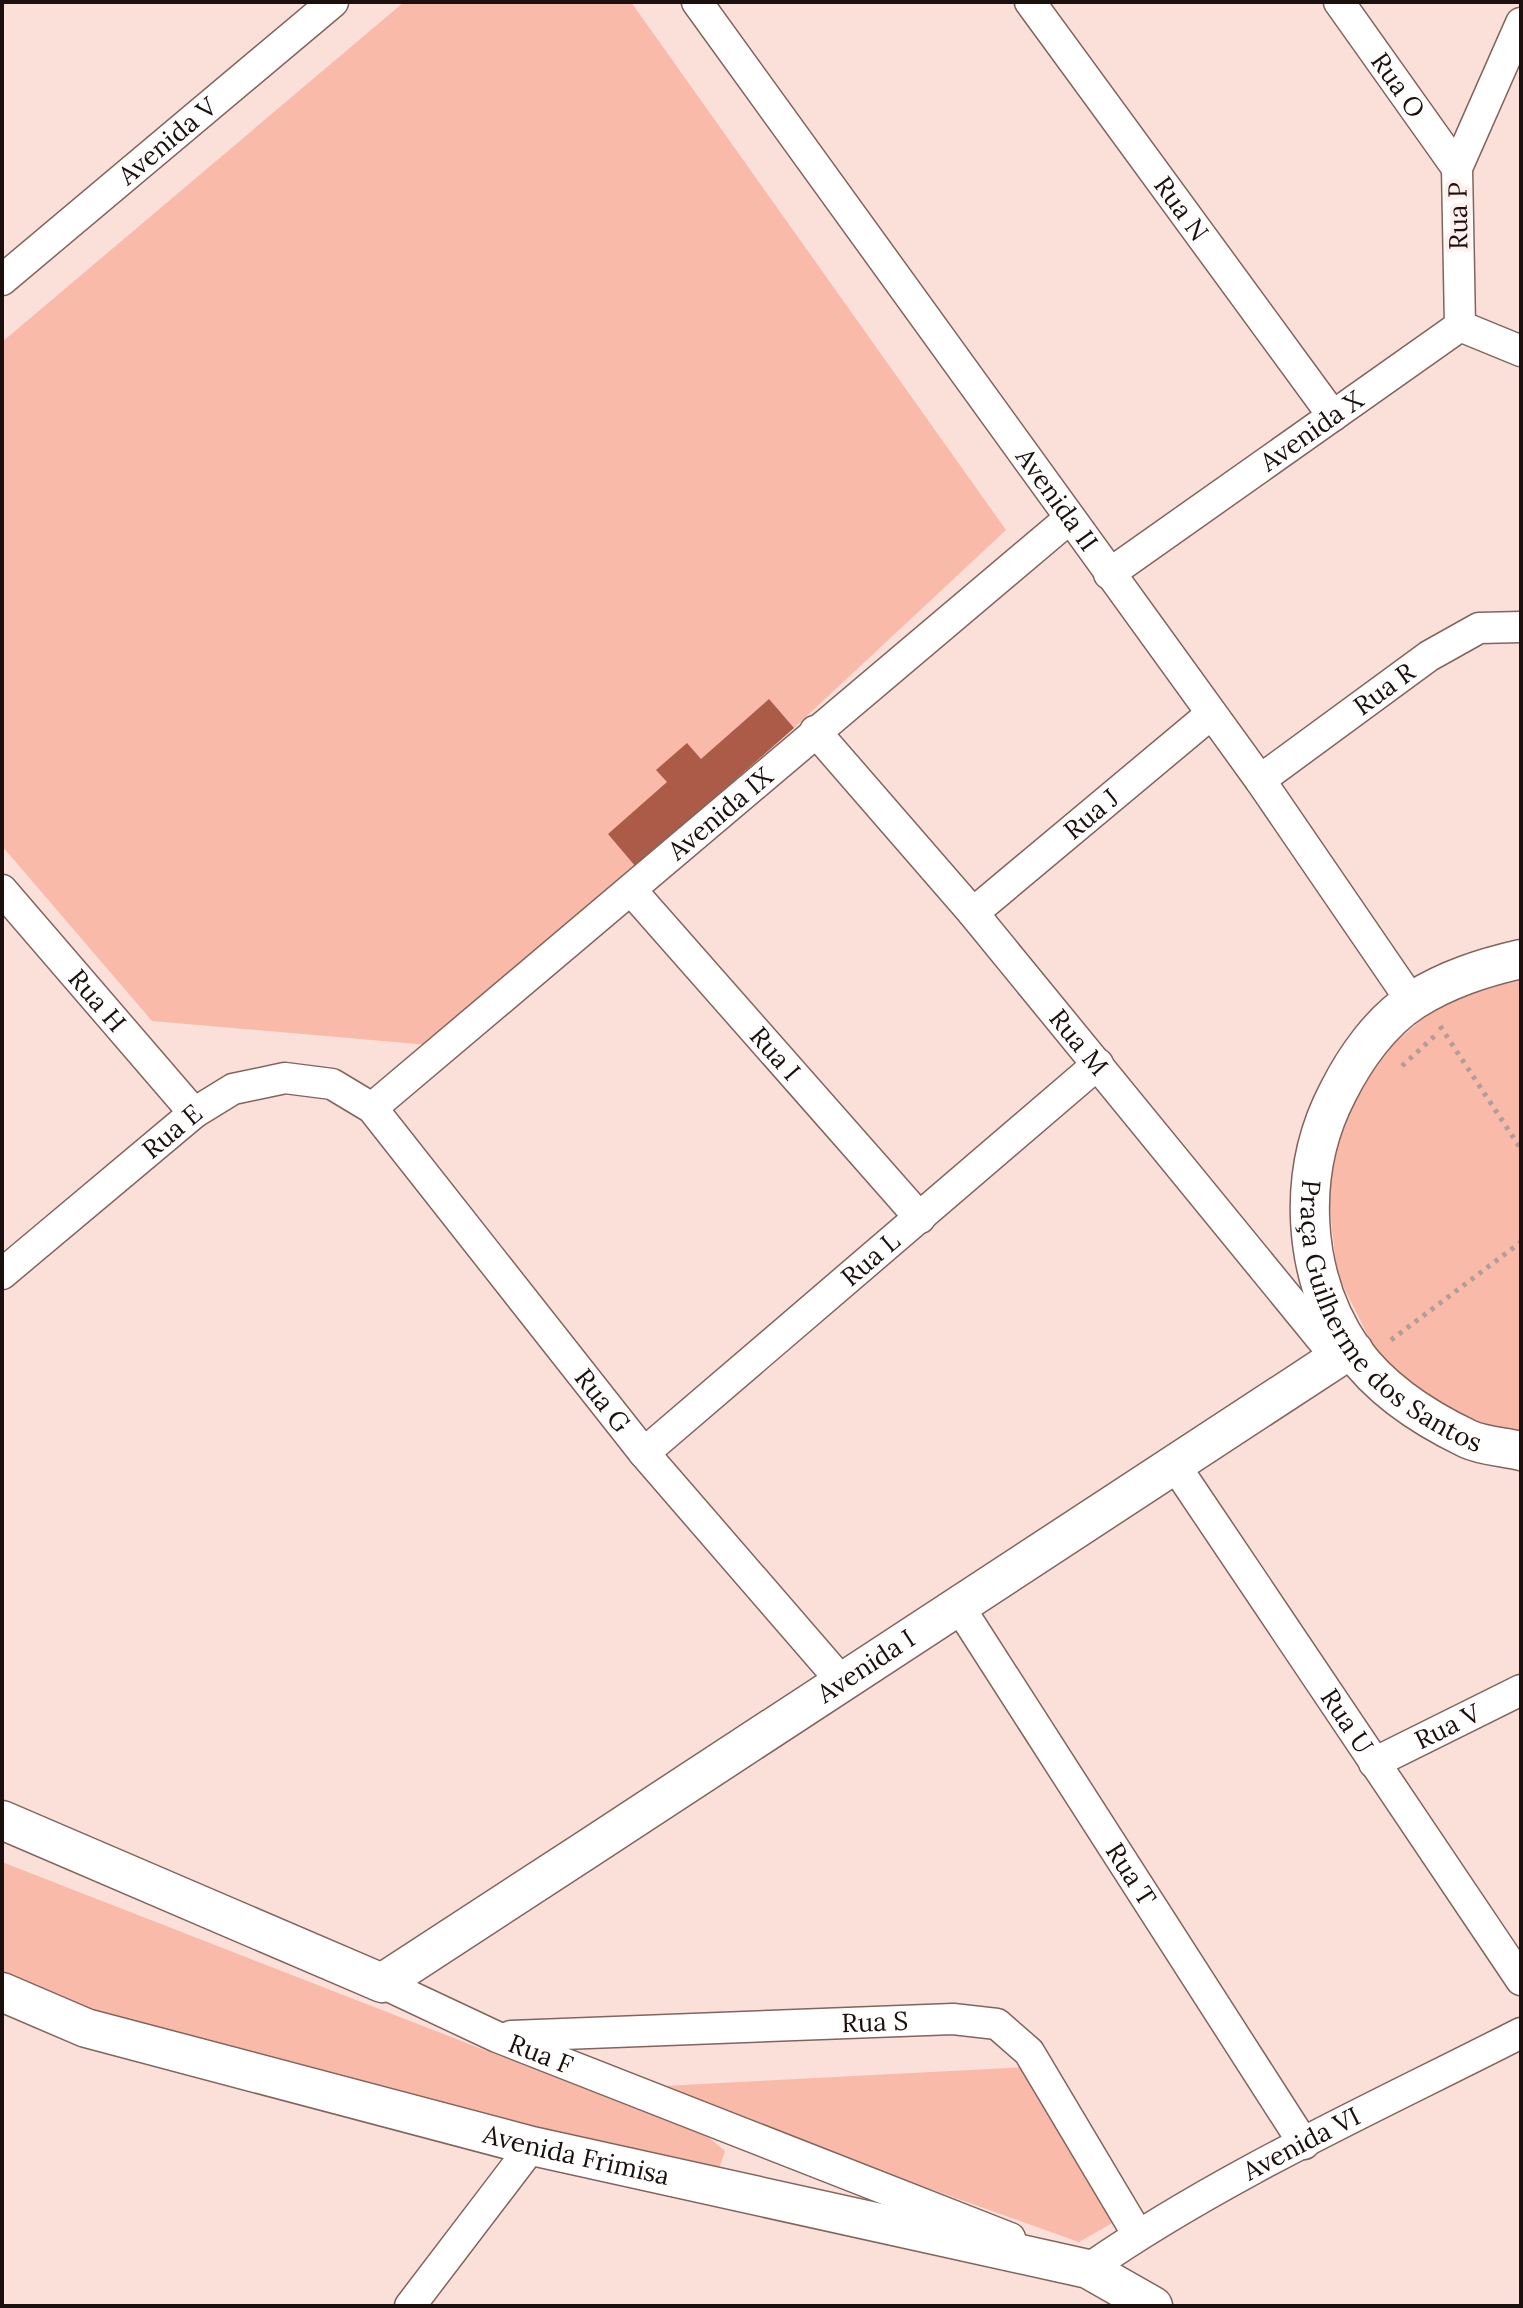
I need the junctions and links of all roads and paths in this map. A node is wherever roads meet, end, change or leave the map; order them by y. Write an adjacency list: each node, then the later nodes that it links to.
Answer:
1 (333, 2): 7 (street, Avenida V)
2 (697, 2): 11 (street, Avenida II)
3 (1030, 2): 10 (street, Rua N)
4 (1339, 2): 6 (street, Rua O)
5 (1521, 23): 6 (street, Rua P)
6 (1457, 168): 8 (street, Rua P)
7 (2, 280)
8 (1460, 326): 9 (street); 10 (street, Avenida X)
9 (1521, 351)
10 (1333, 416): 12 (street, Avenida X)
11 (1070, 518): 12 (street, Avenida II); 15 (street, Avenida IX)
12 (1109, 574): 14 (street, Avenida II)
13 (1521, 627): 16 (street, Rua R)
14 (1211, 714): 16 (street, Avenida II); 19 (street, Rua J)
15 (815, 731): 18 (street, Avenida IX); 19 (street, Rua M)
16 (1260, 780): 21 (street, Avenida II)
17 (2, 890): 27 (street, Rua H)
18 (631, 890): 26 (street, Avenida IX); 29 (street, Rua I)
19 (973, 913): 24 (street, Rua M)
20 (1521, 959): 21 (street, Praça Guilherme dos Santos)
21 (1412, 1002): 23 (path); 32 (street, Praça Guilherme dos Santos)
22 (1456, 1023): 23 (path)
23 (1444, 1029): 25 (path); 28 (path)
24 (1098, 1064): 29 (street, Rua L); 32 (street, Rua M)
25 (1392, 1075)
26 (372, 1108): 27 (street, Rua E); 35 (street, Rua G)
27 (194, 1113): 31 (street, Rua E)
28 (1521, 1149)
29 (920, 1218): 35 (street, Rua L)
30 (1521, 1242): 32 (path)
31 (2, 1274)
32 (1365, 1345): 33 (path); 34 (street, Praça Guilherme dos Santos); 36 (street, Avenida I)
33 (1399, 1351)
34 (1521, 1451)
35 (644, 1453): 38 (street, Rua G)
36 (1174, 1464): 37 (street, Avenida I); 40 (street, Rua U)
37 (958, 1605): 38 (street, Avenida I); 47 (street, Rua T)
38 (844, 1684): 43 (street, Avenida I)
39 (1521, 1690): 40 (street, Rua V)
40 (1374, 1763): 42 (street, Rua U)
41 (2, 1820): 43 (street, Rua F)
42 (1521, 1980)
43 (382, 1983): 46 (street, Rua F)
44 (2, 1992): 48 (street, Avenida Frimisa)
45 (1521, 2033): 47 (street, Avenida VI)
46 (497, 2037): 49 (street, Rua S); 50 (street, Rua F)
47 (1304, 2144): 49 (street, Avenida VI)
48 (532, 2146): 50 (street, Avenida Frimisa); 51 (street)
49 (1138, 2235): 50 (street, Avenida VI)
50 (1088, 2269): 52 (street, Avenida Frimisa)
51 (410, 2306)
52 (1153, 2306)

